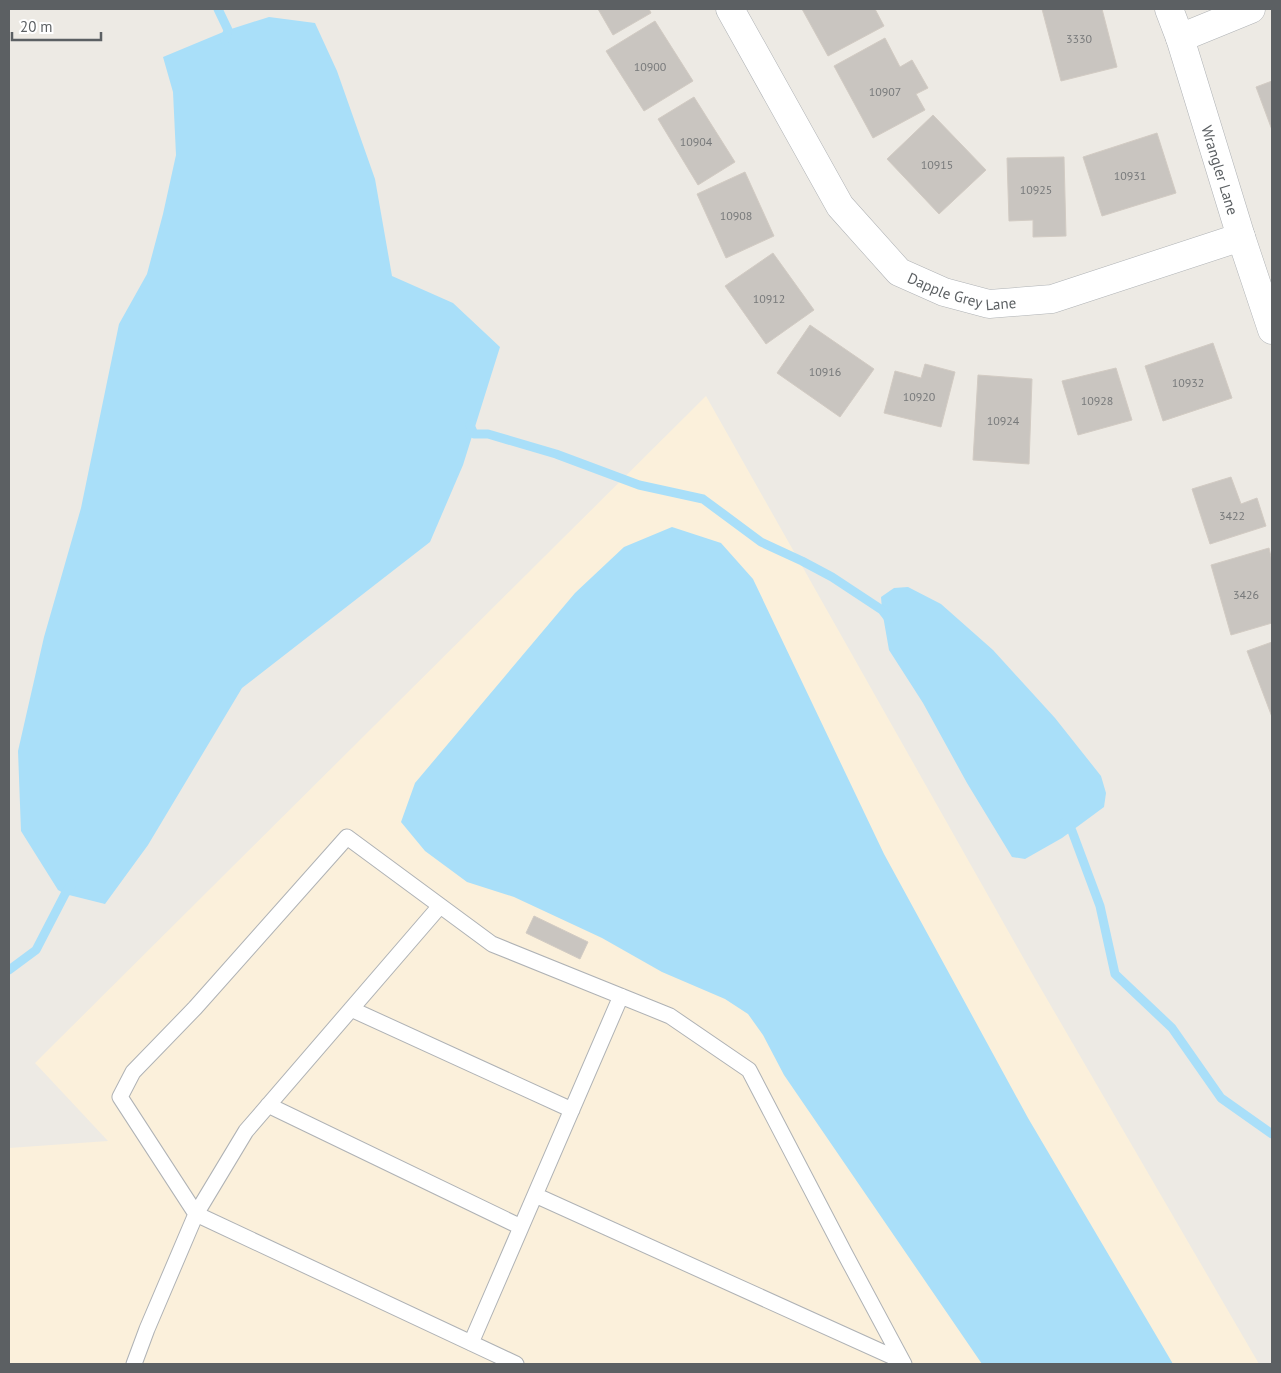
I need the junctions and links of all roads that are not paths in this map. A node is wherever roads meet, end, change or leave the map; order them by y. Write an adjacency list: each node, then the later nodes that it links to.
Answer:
1 (730, 9): 5 (street, Dapple Grey Lane)
2 (1169, 9): 4 (street, Wrangler Lane)
3 (1251, 9): 4 (street)
4 (1180, 38): 5 (street, Wrangler Lane)
5 (1241, 237): 6 (street, Wrangler Lane)
6 (1272, 330)
7 (440, 906): 8 (lane); 9 (lane); 13 (lane)
8 (621, 996): 11 (lane); 16 (lane)
9 (351, 1009): 10 (lane); 11 (lane)
10 (268, 1105): 13 (lane); 14 (lane)
11 (572, 1110): 12 (lane)
12 (535, 1195): 14 (lane); 16 (lane)
13 (196, 1214): 15 (lane); 17 (lane)
14 (521, 1227): 15 (lane)
15 (471, 1343): 18 (lane)
16 (903, 1362)
17 (134, 1364)
18 (516, 1364)

